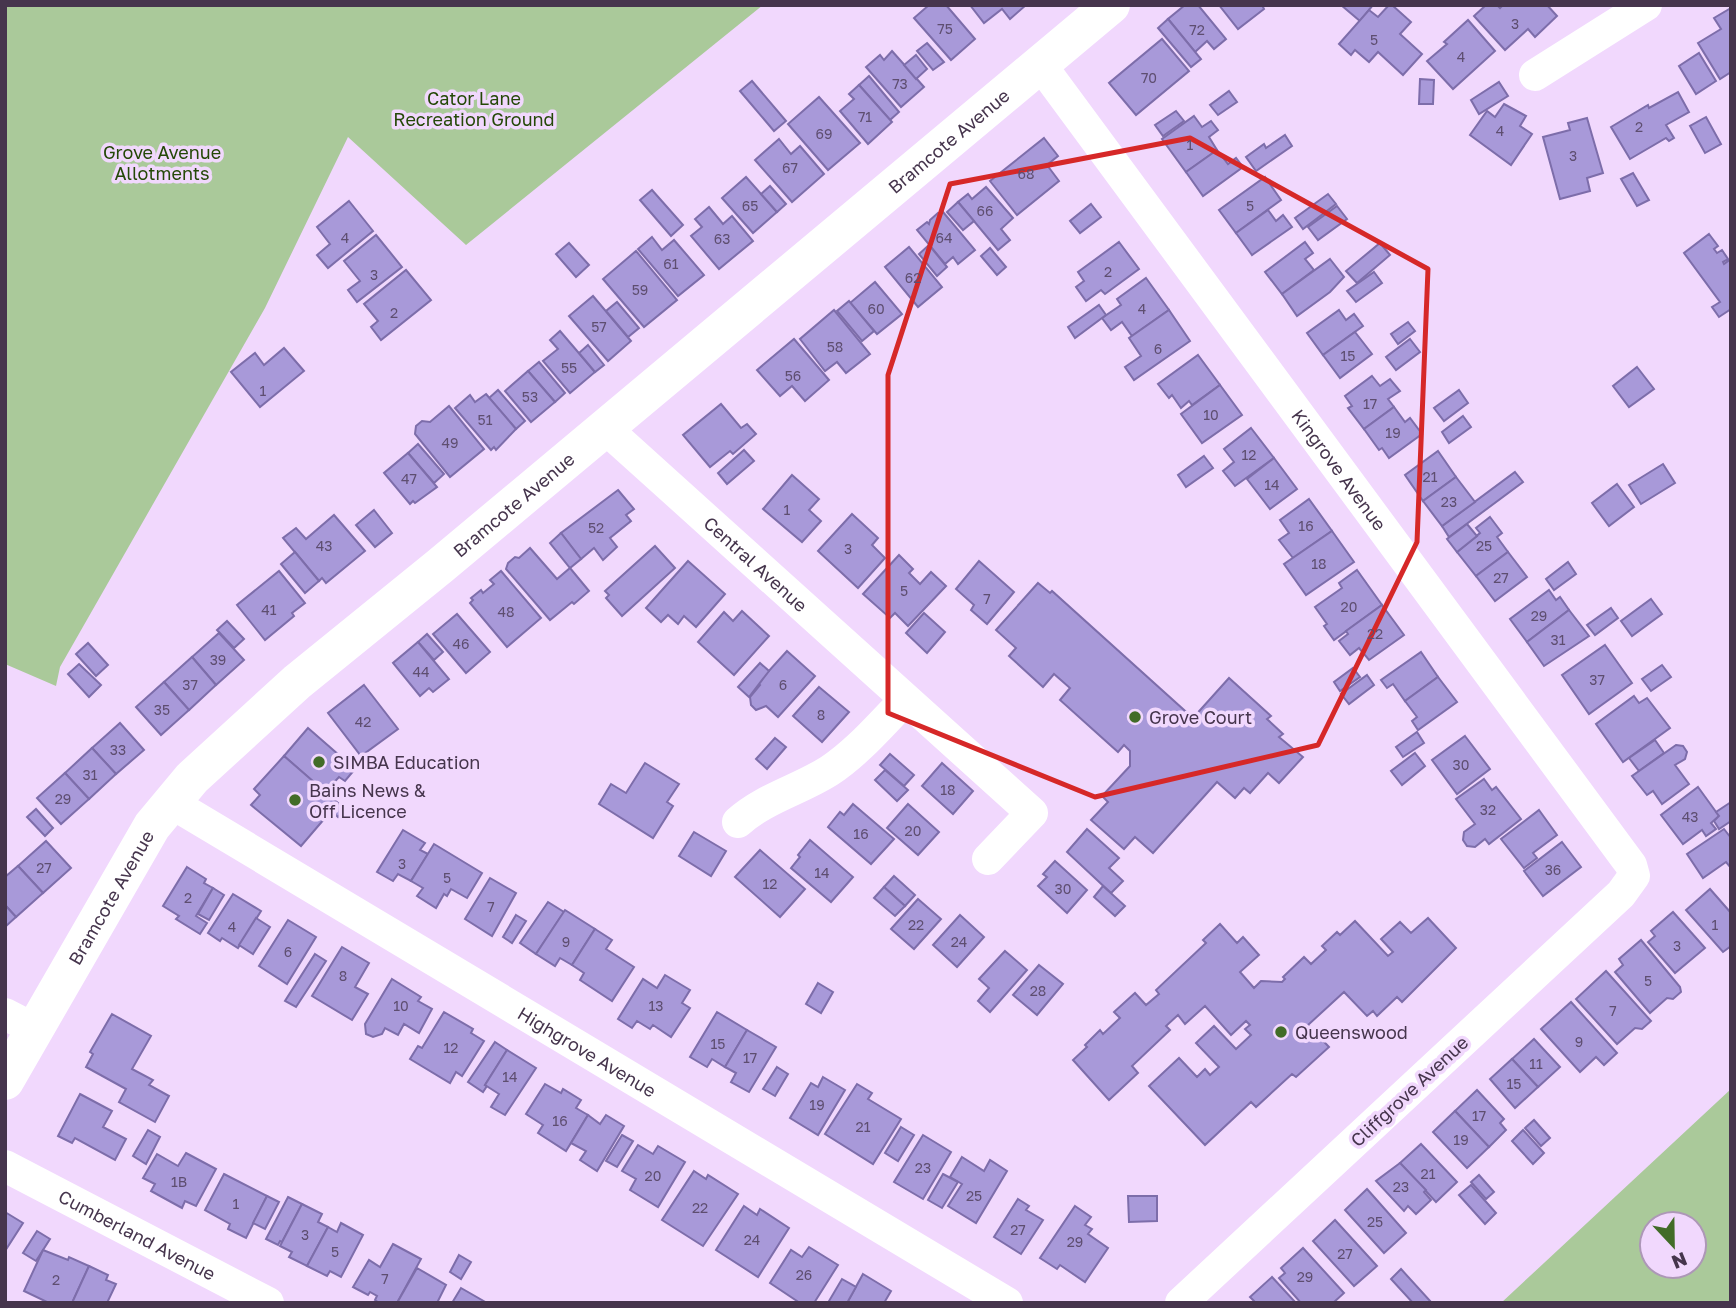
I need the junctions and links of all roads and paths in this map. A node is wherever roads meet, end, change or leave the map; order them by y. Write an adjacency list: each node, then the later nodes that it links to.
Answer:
1 (1111, 5): 3 (street, Bramcote Avenue)
2 (1646, 5): 4 (street)
3 (1040, 64): 5 (street, Bramcote Avenue); 10 (street, Kingrove Avenue)
4 (1535, 75)
5 (605, 428): 6 (street, Central Avenue); 7 (street, Bramcote Avenue)
6 (905, 700): 8 (street); 9 (street, Central Avenue)
7 (170, 802): 11 (street, Bramcote Avenue); 15 (street, Highgrove Avenue)
8 (738, 822)
9 (988, 859)
10 (1634, 876): 16 (street, Cliffgrove Avenue)
11 (20, 1022): 12 (street, Bramcote Avenue)
12 (5, 1081)
13 (5, 1166): 14 (street, Cumberland Avenue)
14 (268, 1303)
15 (1007, 1303)
16 (1181, 1303)

